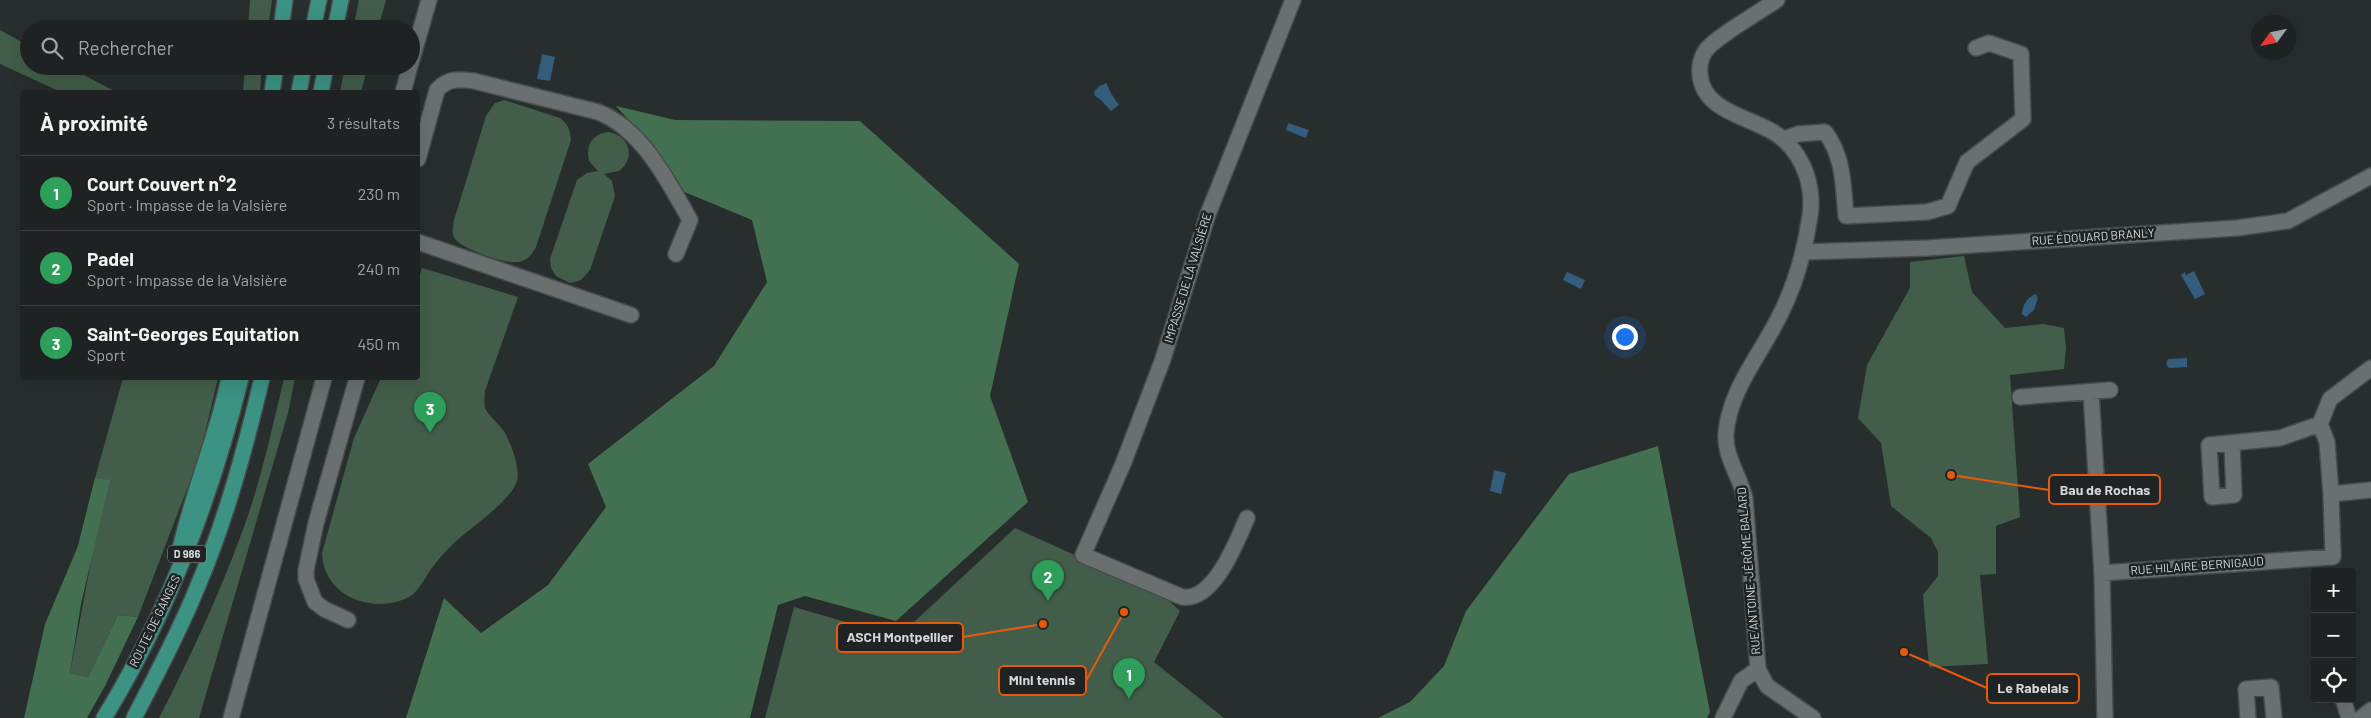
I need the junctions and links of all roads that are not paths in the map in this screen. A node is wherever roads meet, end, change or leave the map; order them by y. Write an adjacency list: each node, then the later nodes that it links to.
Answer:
1 (285, 0): 7 (main road)
2 (319, 0): 8 (main road)
3 (341, 0): 9 (main road)
4 (429, 0): 10 (street)
5 (1293, 0): 40 (street, IMPASSE DE LA VALSIÈRE)
6 (1777, 0): 20 (street, RUE ANTOINE-JÉRÔME BALARD)
7 (282, 20)
8 (315, 20)
9 (336, 20)
10 (420, 32)
11 (1976, 48): 20 (street)
12 (275, 75): 16 (main road)
13 (302, 75): 17 (main road)
14 (324, 75): 18 (main road)
15 (408, 75): 19 (street)
16 (272, 90)
17 (299, 90)
18 (321, 90)
19 (404, 90)
20 (1784, 140): 24 (street, RUE ANTOINE-JÉRÔME BALARD)
21 (420, 152): 25 (street)
22 (2371, 176): 24 (street, RUE ÉDOUARD BRANLY)
23 (420, 243): 26 (street)
24 (1803, 252): 45 (street, RUE ANTOINE-JÉRÔME BALARD)
25 (676, 254)
26 (631, 315)
27 (2371, 368): 36 (street)
28 (228, 380): 43 (main road, D 986)
29 (240, 380): 43 (main road, ROUTE DE GANGES / D 986)
30 (261, 380): 49 (main road, ROUTE DE GANGES / D 986)
31 (323, 380): 50 (street)
32 (356, 380): 44 (street)
33 (2110, 390): 34 (street)
34 (2091, 392): 35 (street); 42 (street)
35 (2020, 397)
36 (2320, 424): 37 (street); 39 (street, RUE HILAIRE BERNIGAUD)
37 (2232, 443)
38 (2371, 490): 39 (street)
39 (2331, 494): 41 (street, RUE HILAIRE BERNIGAUD)
40 (1247, 518)
41 (2334, 564): 42 (street, RUE HILAIRE BERNIGAUD)
42 (2102, 573): 53 (street)
43 (174, 585): 48 (main road, ROUTE DE GANGES / D 986)
44 (348, 620)
45 (1758, 669): 51 (street); 52 (street, RUE ANTOINE-JÉRÔME BALARD)
46 (2344, 703): 56 (street)
47 (2371, 710): 57 (street)
48 (104, 718)
49 (134, 718)
50 (230, 718)
51 (1723, 718)
52 (1813, 718)
53 (2105, 718)
54 (2248, 718): 55 (street)
55 (2274, 718)
56 (2349, 718)
57 (2361, 718)

